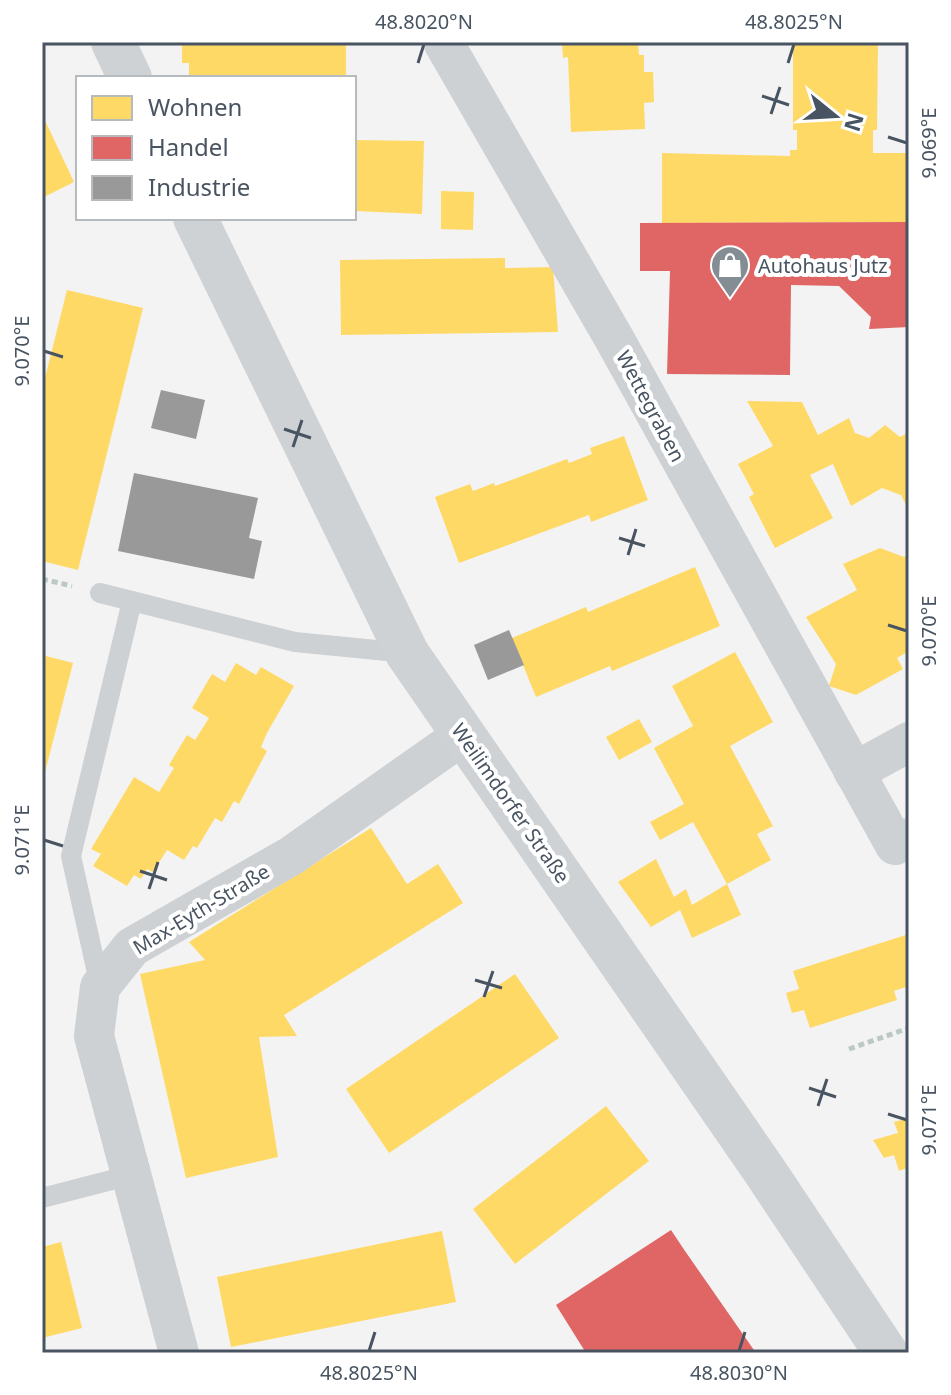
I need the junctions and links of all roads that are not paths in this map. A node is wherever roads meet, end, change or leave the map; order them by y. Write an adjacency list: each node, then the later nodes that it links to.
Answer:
1 (113, 42): 3 (main road)
2 (443, 42): 10 (street, Wettegraben)
3 (129, 76)
4 (196, 220): 7 (main road, Weilimdorfer Straße)
5 (100, 593): 6 (lane)
6 (132, 601): 7 (lane); 12 (lane)
7 (407, 653): 8 (main road, Weilimdorfer Straße)
8 (463, 735): 12 (street, Max-Eyth-Straße); 16 (main road, Weilimdorfer Straße)
9 (909, 742): 10 (street)
10 (854, 772): 11 (street, Wettegraben)
11 (909, 838)
12 (100, 987): 13 (street)
13 (131, 1175): 14 (lane); 15 (street)
14 (42, 1198)
15 (179, 1353)
16 (886, 1353)

